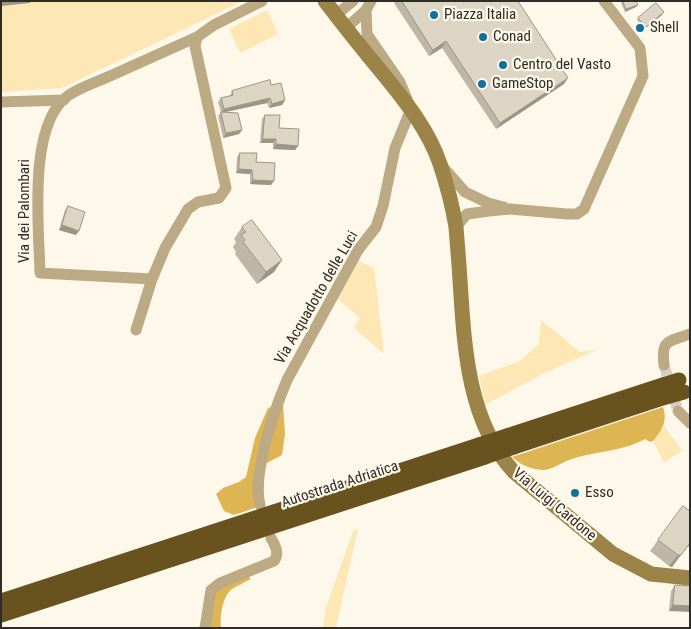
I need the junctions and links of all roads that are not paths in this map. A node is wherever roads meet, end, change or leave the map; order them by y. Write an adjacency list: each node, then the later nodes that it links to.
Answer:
1 (262, 1): 8 (street, Via dei Palombari)
2 (325, 1): 6 (main road, Via Luigi Cardone)
3 (353, 1): 6 (street)
4 (604, 1): 14 (street)
5 (369, 6): 7 (street, Via Luigi Cardone); 11 (street, Via Luigi Cardone)
6 (336, 15): 7 (main road, Via Luigi Cardone)
7 (346, 28): 11 (main road, Via Luigi Cardone)
8 (197, 37): 9 (street, Via dei Palombari); 16 (street)
9 (64, 100): 10 (street); 16 (street, Via dei Palombari)
10 (1, 102)
11 (411, 109): 12 (main road, Via Luigi Cardone); 24 (street, Via Acquadotto delle Luci)
12 (440, 164): 13 (main road, Via Luigi Cardone); 14 (street, Via Luigi Cardone)
13 (450, 203): 14 (street); 15 (main road, Via Luigi Cardone)
14 (489, 207): 15 (street)
15 (456, 227): 26 (main road, Via Luigi Cardone)
16 (152, 279): 17 (street)
17 (136, 330)
18 (690, 334): 19 (street)
19 (664, 365)
20 (686, 384): 23 (highway, Autostrada Adriatica, bridge)
21 (678, 411): 22 (street)
22 (690, 423)
23 (482, 451): 27 (highway, Autostrada Adriatica); 28 (highway, Autostrada Adriatica)
24 (260, 505)
25 (271, 538): 29 (street)
26 (690, 578)
27 (1, 601)
28 (1, 615)
29 (205, 628)

